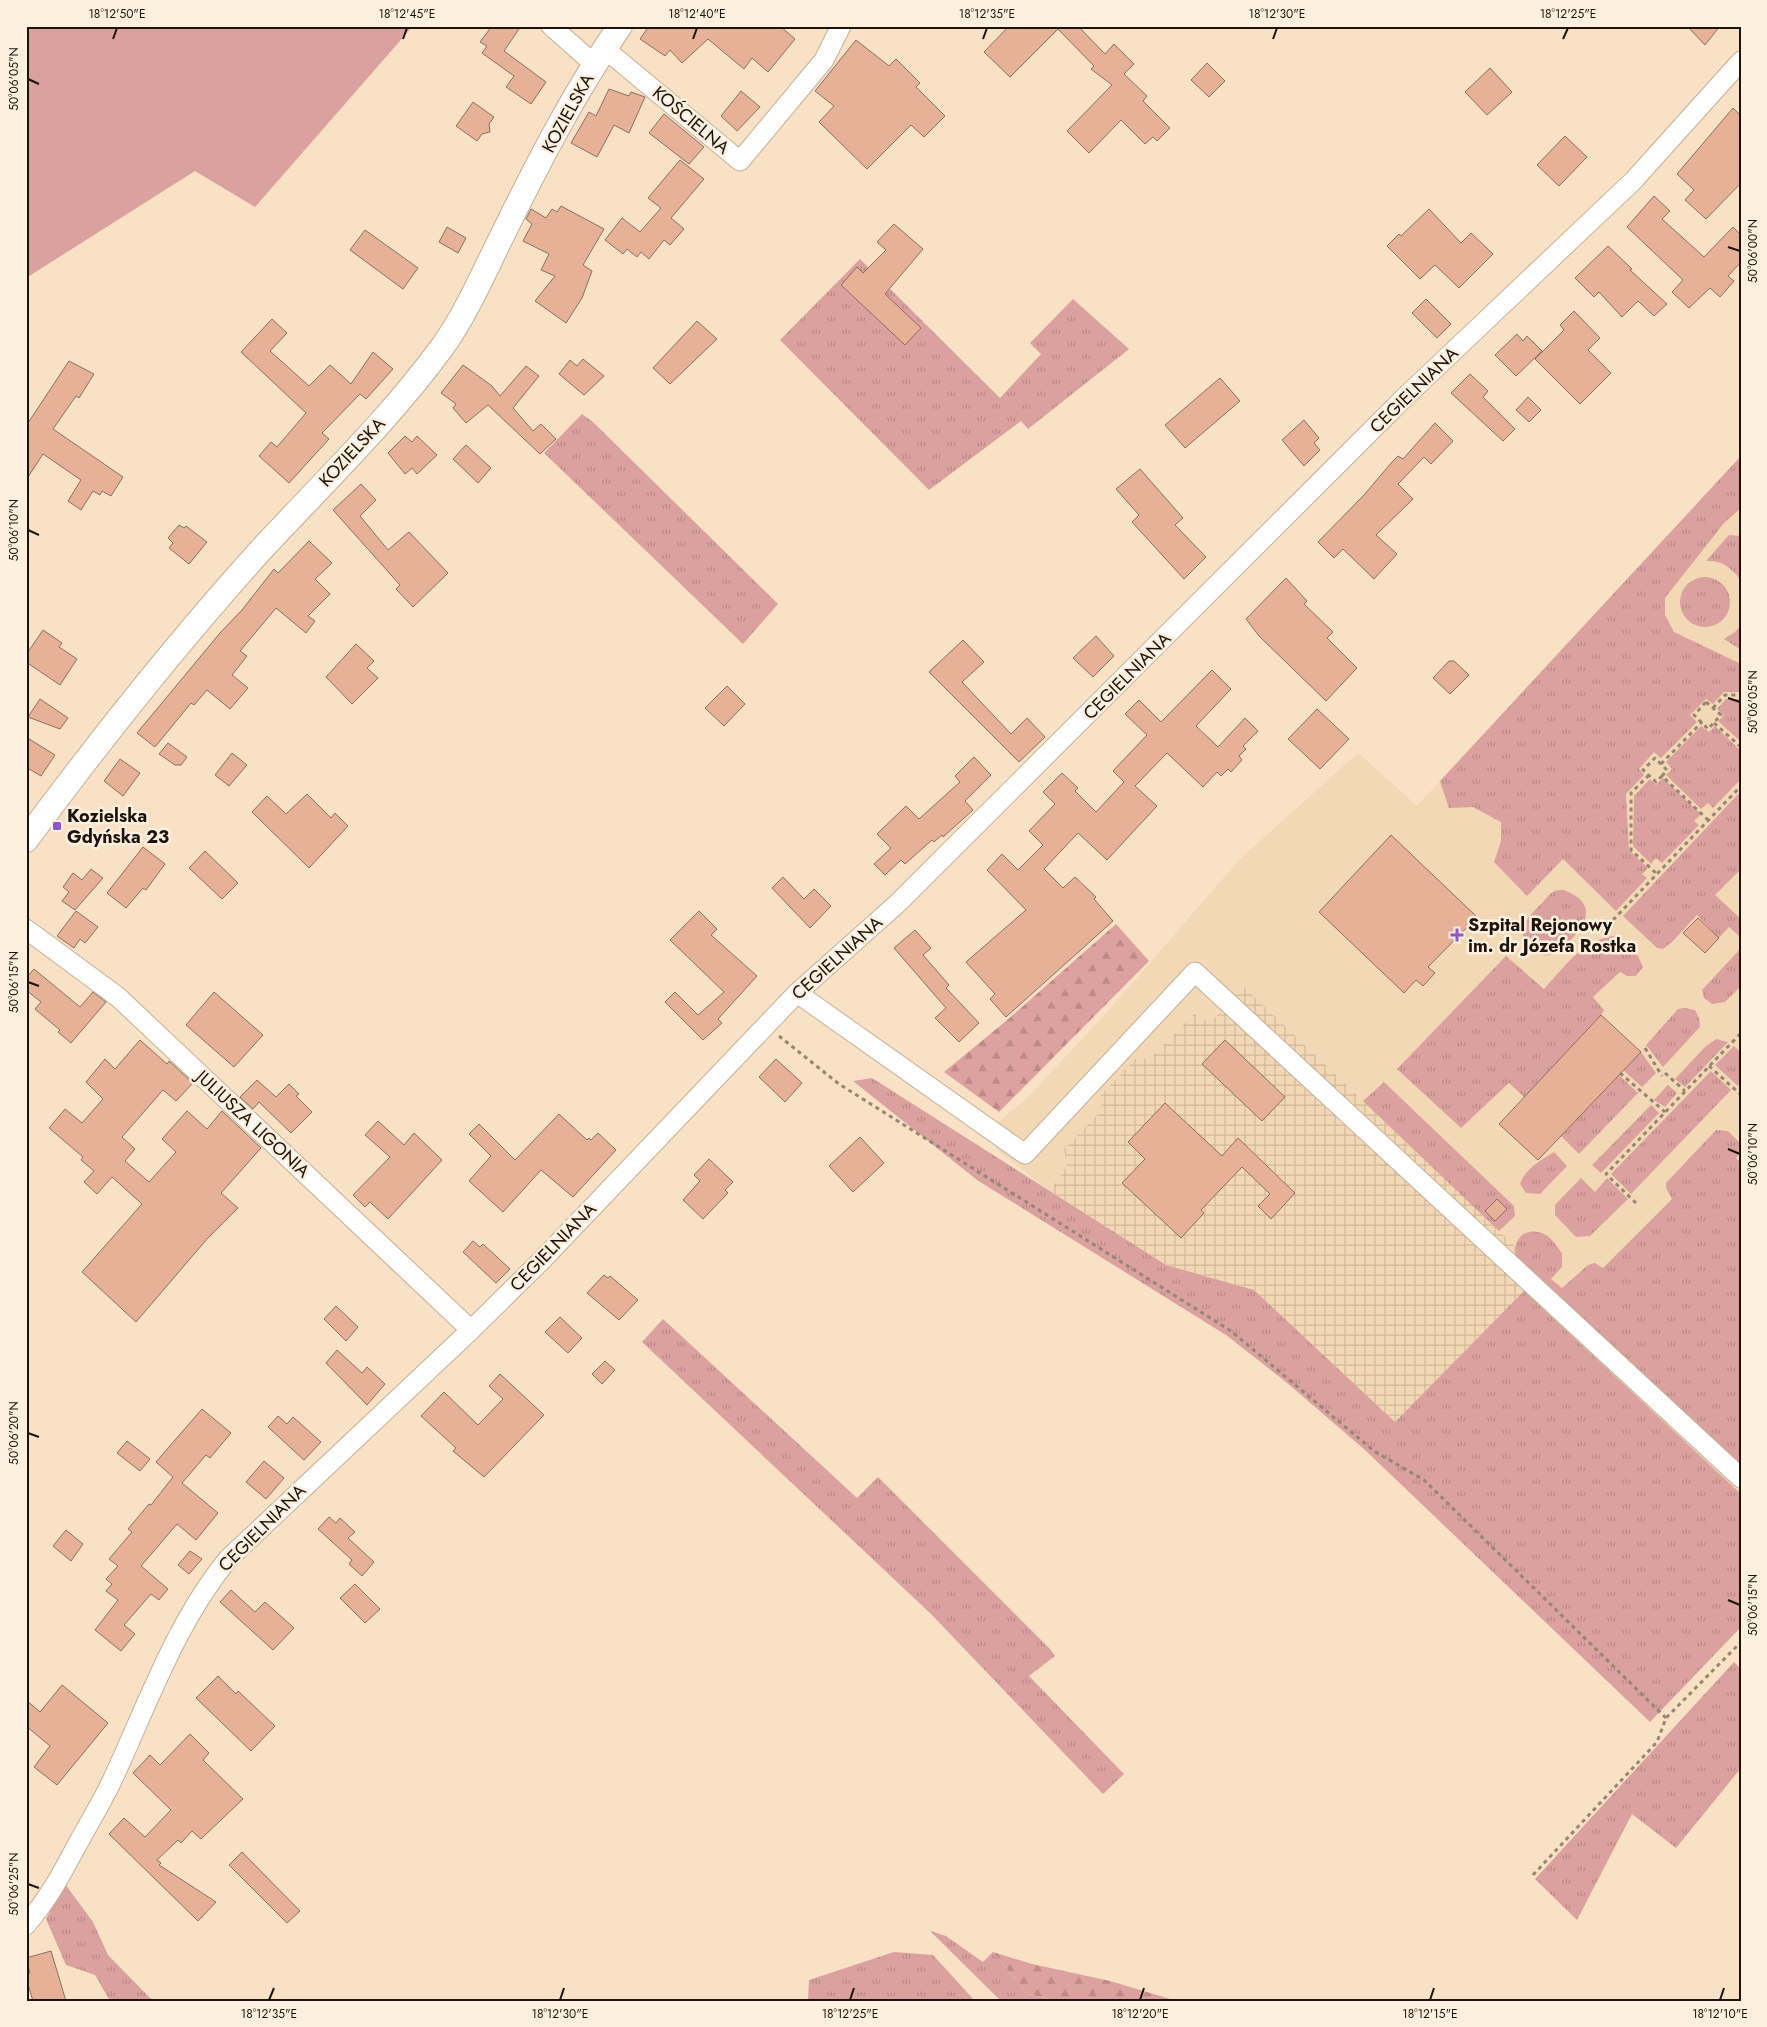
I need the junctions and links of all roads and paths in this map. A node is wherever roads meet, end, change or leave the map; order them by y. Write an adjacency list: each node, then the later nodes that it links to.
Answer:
1 (551, 26): 4 (street)
2 (620, 26): 4 (main road, KOZIELSKA)
3 (840, 26): 4 (street, KOŚCIELNA)
4 (600, 56): 16 (main road, KOZIELSKA)
5 (1741, 61): 20 (street, CEGIELNIANA)
6 (1741, 695): 7 (path)
7 (1713, 708): 8 (path); 9 (path)
8 (1702, 722): 9 (path); 11 (path)
9 (1714, 723): 10 (path)
10 (1741, 747)
11 (1661, 764): 12 (path); 13 (path)
12 (1649, 775): 13 (path); 17 (path)
13 (1662, 776): 15 (path)
14 (1741, 786): 15 (path)
15 (1708, 820): 17 (path)
16 (26, 840)
17 (1657, 874): 18 (path)
18 (1613, 920)
19 (26, 929): 30 (street, JULIUSZA LIGONIA)
20 (797, 993): 21 (street, CEGIELNIANA); 31 (street)
21 (766, 1026): 30 (street, CEGIELNIANA); 33 (path)
22 (1741, 1032): 24 (path)
23 (1644, 1048): 26 (path)
24 (1709, 1066): 26 (path); 27 (path)
25 (1620, 1073): 28 (path)
26 (1685, 1092): 28 (path)
27 (1740, 1094)
28 (1665, 1112): 29 (path)
29 (1636, 1204)
30 (471, 1330): 35 (street, CEGIELNIANA)
31 (1741, 1478)
32 (1741, 1642): 33 (path)
33 (1666, 1718): 34 (path)
34 (1533, 1875)
35 (26, 1925)

